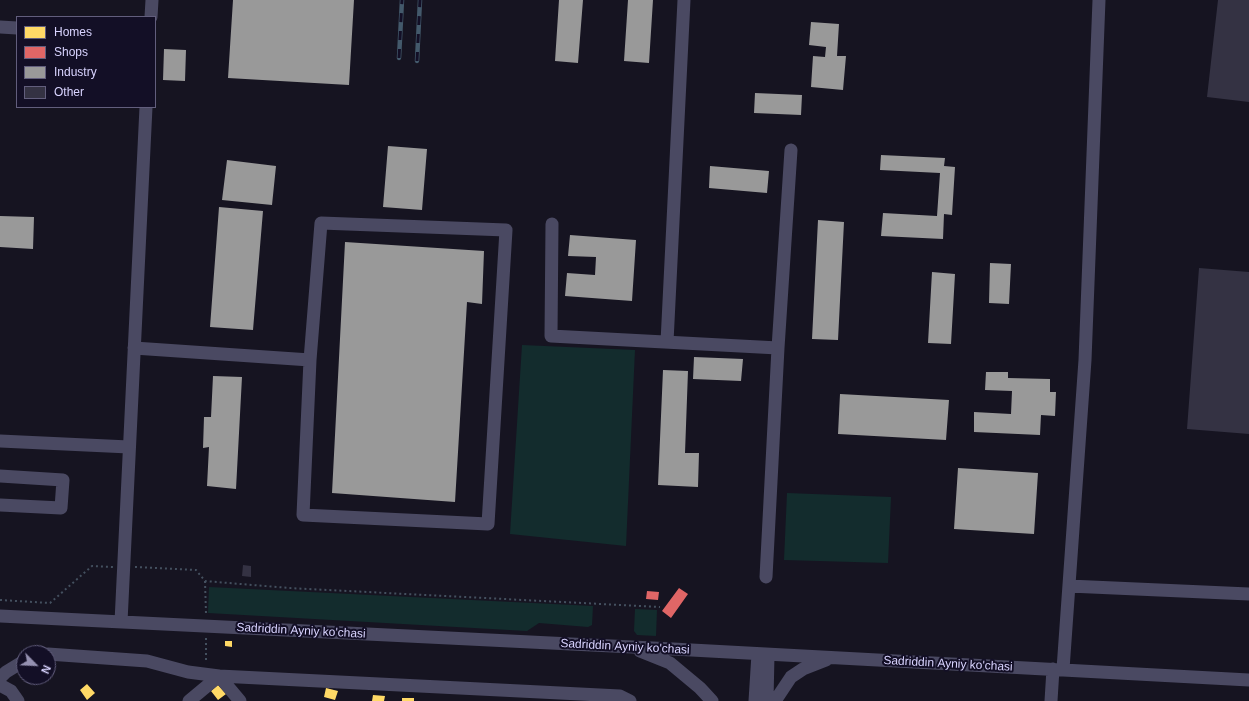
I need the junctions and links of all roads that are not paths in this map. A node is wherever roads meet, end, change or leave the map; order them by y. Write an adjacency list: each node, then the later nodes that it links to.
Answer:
1 (152, 0): 4 (street)
2 (684, 0): 10 (street)
3 (1099, 0): 19 (street)
4 (151, 16)
5 (0, 27): 6 (street)
6 (16, 28)
7 (146, 108): 11 (street)
8 (792, 150): 12 (street)
9 (552, 224): 10 (street)
10 (667, 342): 12 (street)
11 (134, 348): 13 (street); 15 (street)
12 (778, 348): 18 (street)
13 (310, 360): 13 (street)
14 (0, 441): 15 (street)
15 (129, 447): 22 (street)
16 (0, 476): 17 (street)
17 (0, 506)
18 (766, 577)
19 (1069, 586): 20 (street); 28 (street)
20 (1249, 594)
21 (0, 616): 22 (street, Sadriddin Ayniy ko'chasi)
22 (121, 622): 23 (street, Sadriddin Ayniy ko'chasi)
23 (633, 648): 24 (street, Sadriddin Ayniy ko'chasi); 37 (street)
24 (763, 654): 26 (street, Sadriddin Ayniy ko'chasi); 38 (street); 39 (street)
25 (56, 655): 29 (street)
26 (831, 658): 28 (street, Sadriddin Ayniy ko'chasi); 40 (street)
27 (16, 666): 30 (street)
28 (1058, 669): 31 (street, Sadriddin Ayniy ko'chasi); 41 (street)
29 (219, 676): 34 (street); 35 (street); 36 (street)
30 (0, 678)
31 (1249, 680)
32 (0, 685): 33 (street)
33 (18, 701)
34 (189, 701)
35 (240, 701)
36 (630, 701)
37 (712, 701)
38 (755, 701)
39 (767, 701)
40 (775, 701)
41 (1051, 701)

